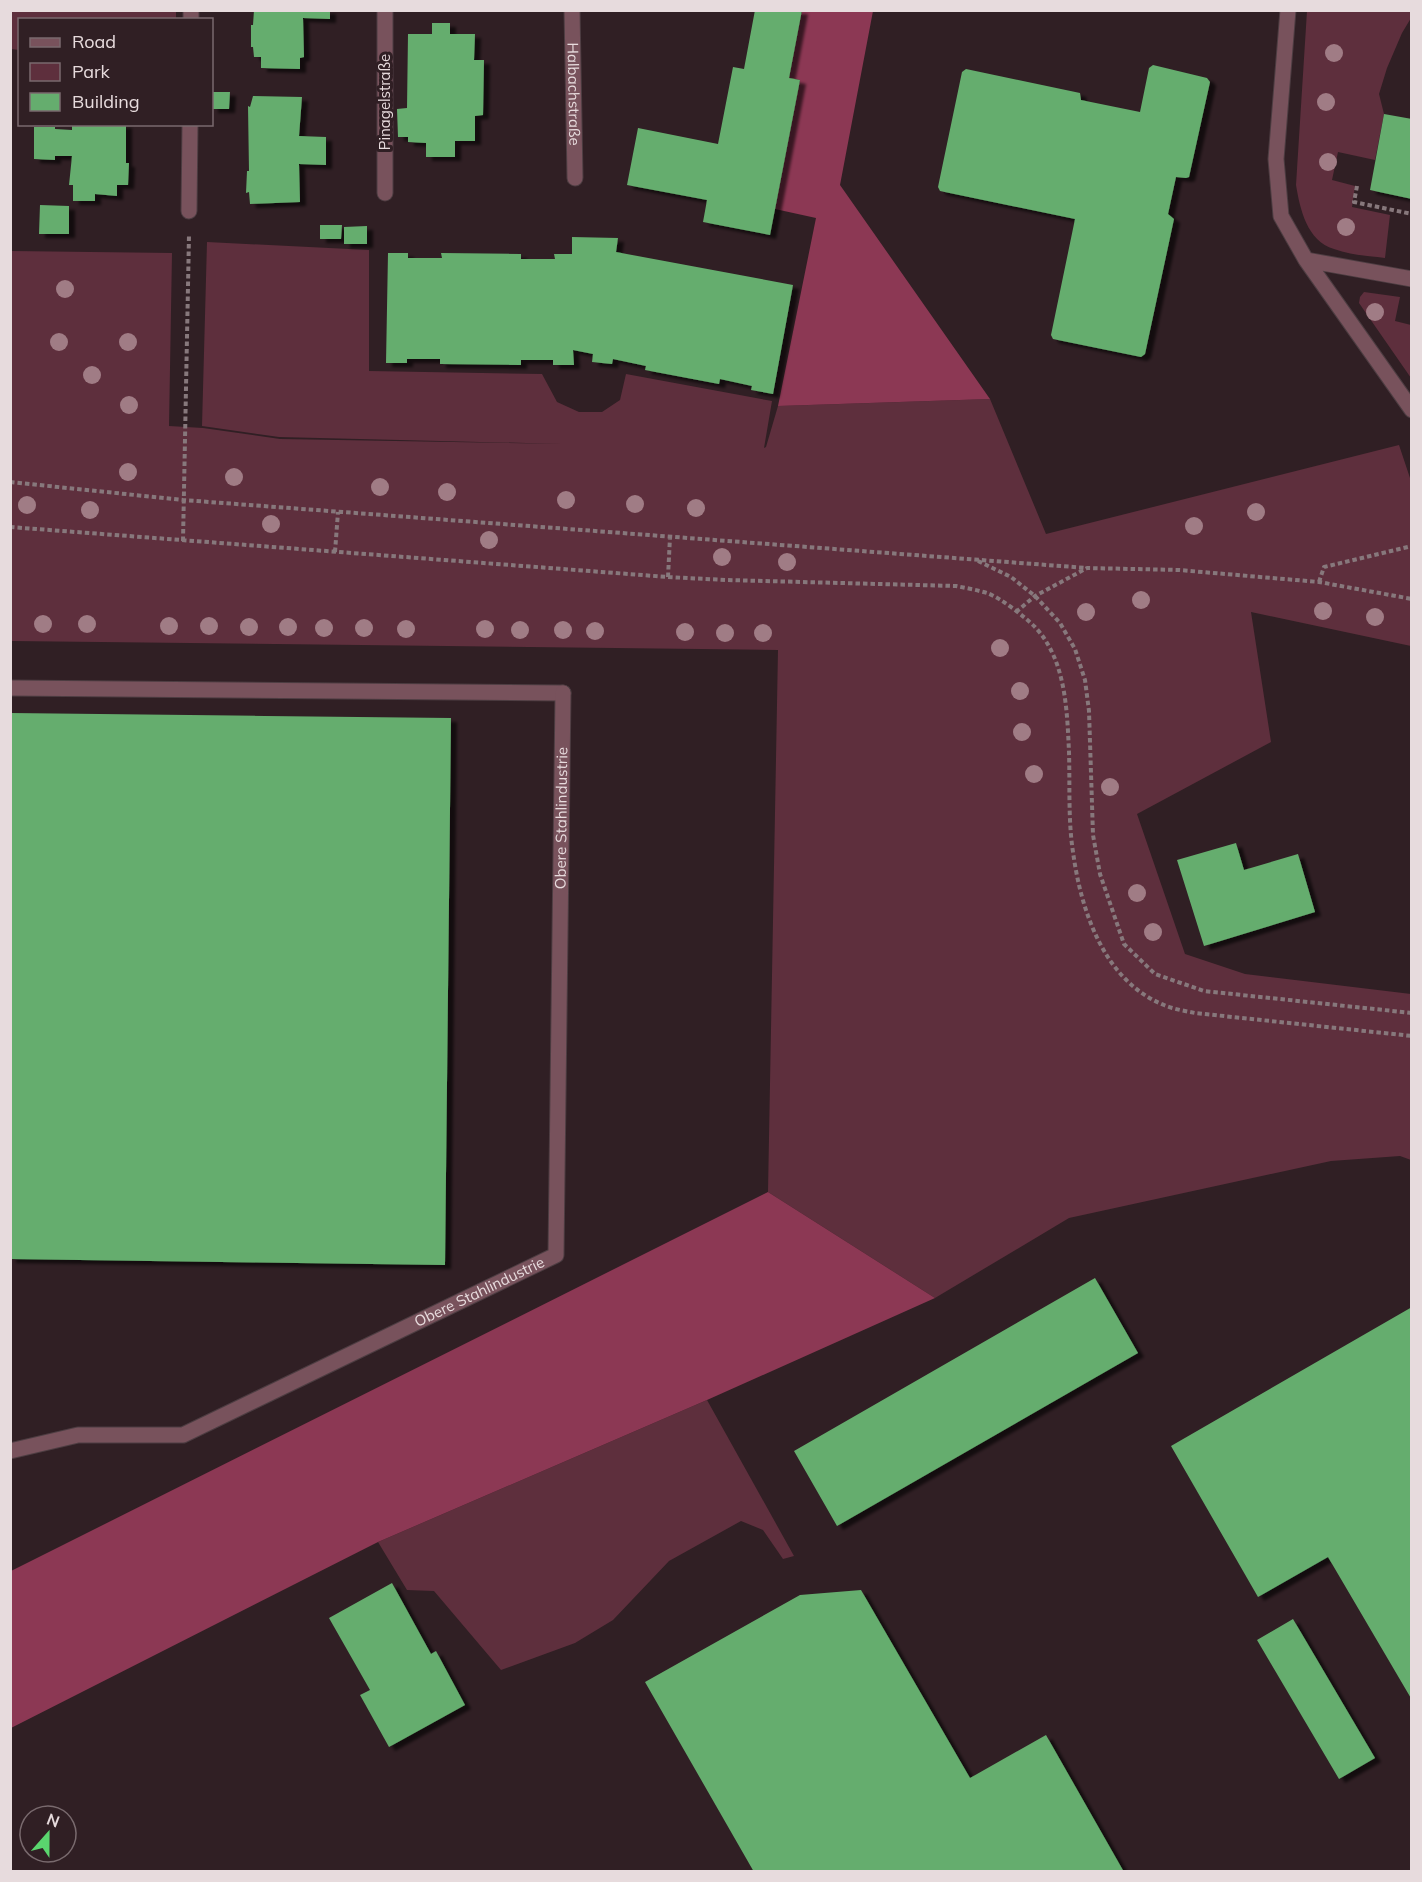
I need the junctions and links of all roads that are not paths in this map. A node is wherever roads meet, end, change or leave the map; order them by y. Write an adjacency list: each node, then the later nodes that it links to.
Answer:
1 (385, 10): 6 (street, Pinagelstraße)
2 (572, 10): 5 (street, Halbachstraße)
3 (1288, 10): 8 (street)
4 (190, 126): 7 (street)
5 (575, 178)
6 (385, 193)
7 (189, 211)
8 (1306, 260): 9 (street); 10 (street)
9 (1412, 279)
10 (1412, 410)
11 (10, 688): 12 (street, Obere Stahlindustrie)
12 (10, 1451)

